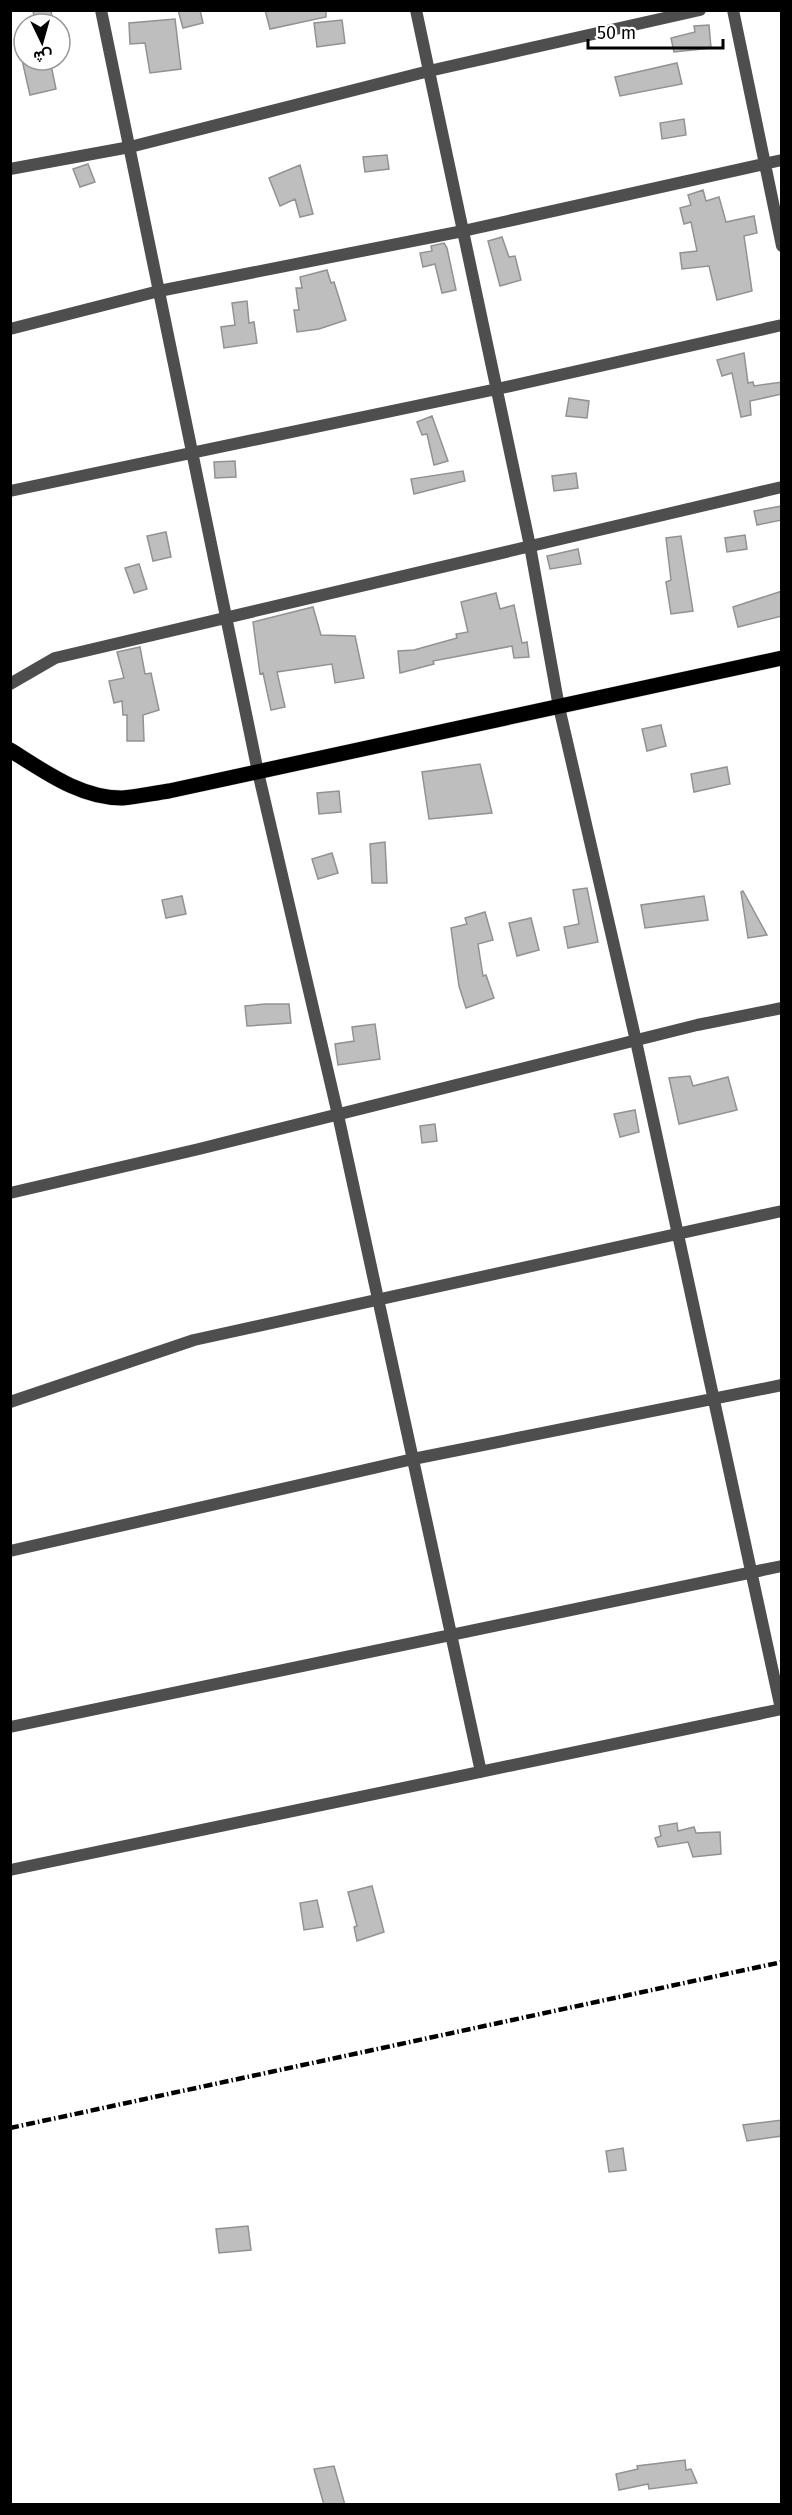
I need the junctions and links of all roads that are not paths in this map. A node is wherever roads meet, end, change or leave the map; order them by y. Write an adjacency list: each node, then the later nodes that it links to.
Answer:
1 (101, 10): 6 (street)
2 (416, 10): 5 (street)
3 (700, 10): 5 (street)
4 (734, 10): 8 (street)
5 (429, 71): 6 (street); 10 (street)
6 (130, 147): 9 (street); 12 (street)
7 (782, 160): 8 (street)
8 (765, 163): 10 (street); 11 (street)
9 (10, 170)
10 (463, 231): 12 (street); 15 (street)
11 (782, 246)
12 (159, 291): 14 (street); 16 (street)
13 (782, 325): 15 (street)
14 (10, 329)
15 (497, 389): 16 (street); 19 (street)
16 (192, 451): 18 (street); 20 (street)
17 (782, 487): 19 (street)
18 (10, 491)
19 (530, 546): 20 (street); 23 (street)
20 (226, 617): 22 (street); 25 (street)
21 (782, 658): 23 (main road)
22 (10, 684)
23 (559, 706): 25 (main road); 27 (street)
24 (10, 750): 25 (main road)
25 (258, 772): 28 (street)
26 (782, 1008): 27 (street)
27 (636, 1041): 28 (street); 31 (street)
28 (338, 1114): 29 (street); 32 (street)
29 (10, 1192)
30 (782, 1212): 31 (street)
31 (678, 1234): 32 (street); 34 (street)
32 (378, 1300): 35 (street); 36 (street)
33 (782, 1385): 34 (street)
34 (714, 1399): 36 (street); 39 (street)
35 (10, 1402)
36 (413, 1459): 37 (street); 40 (street)
37 (10, 1551)
38 (782, 1566): 39 (street)
39 (751, 1572): 40 (street); 41 (street)
40 (451, 1635): 42 (street); 43 (street)
41 (781, 1709): 43 (street)
42 (10, 1727)
43 (481, 1772): 44 (street)
44 (10, 1870)

